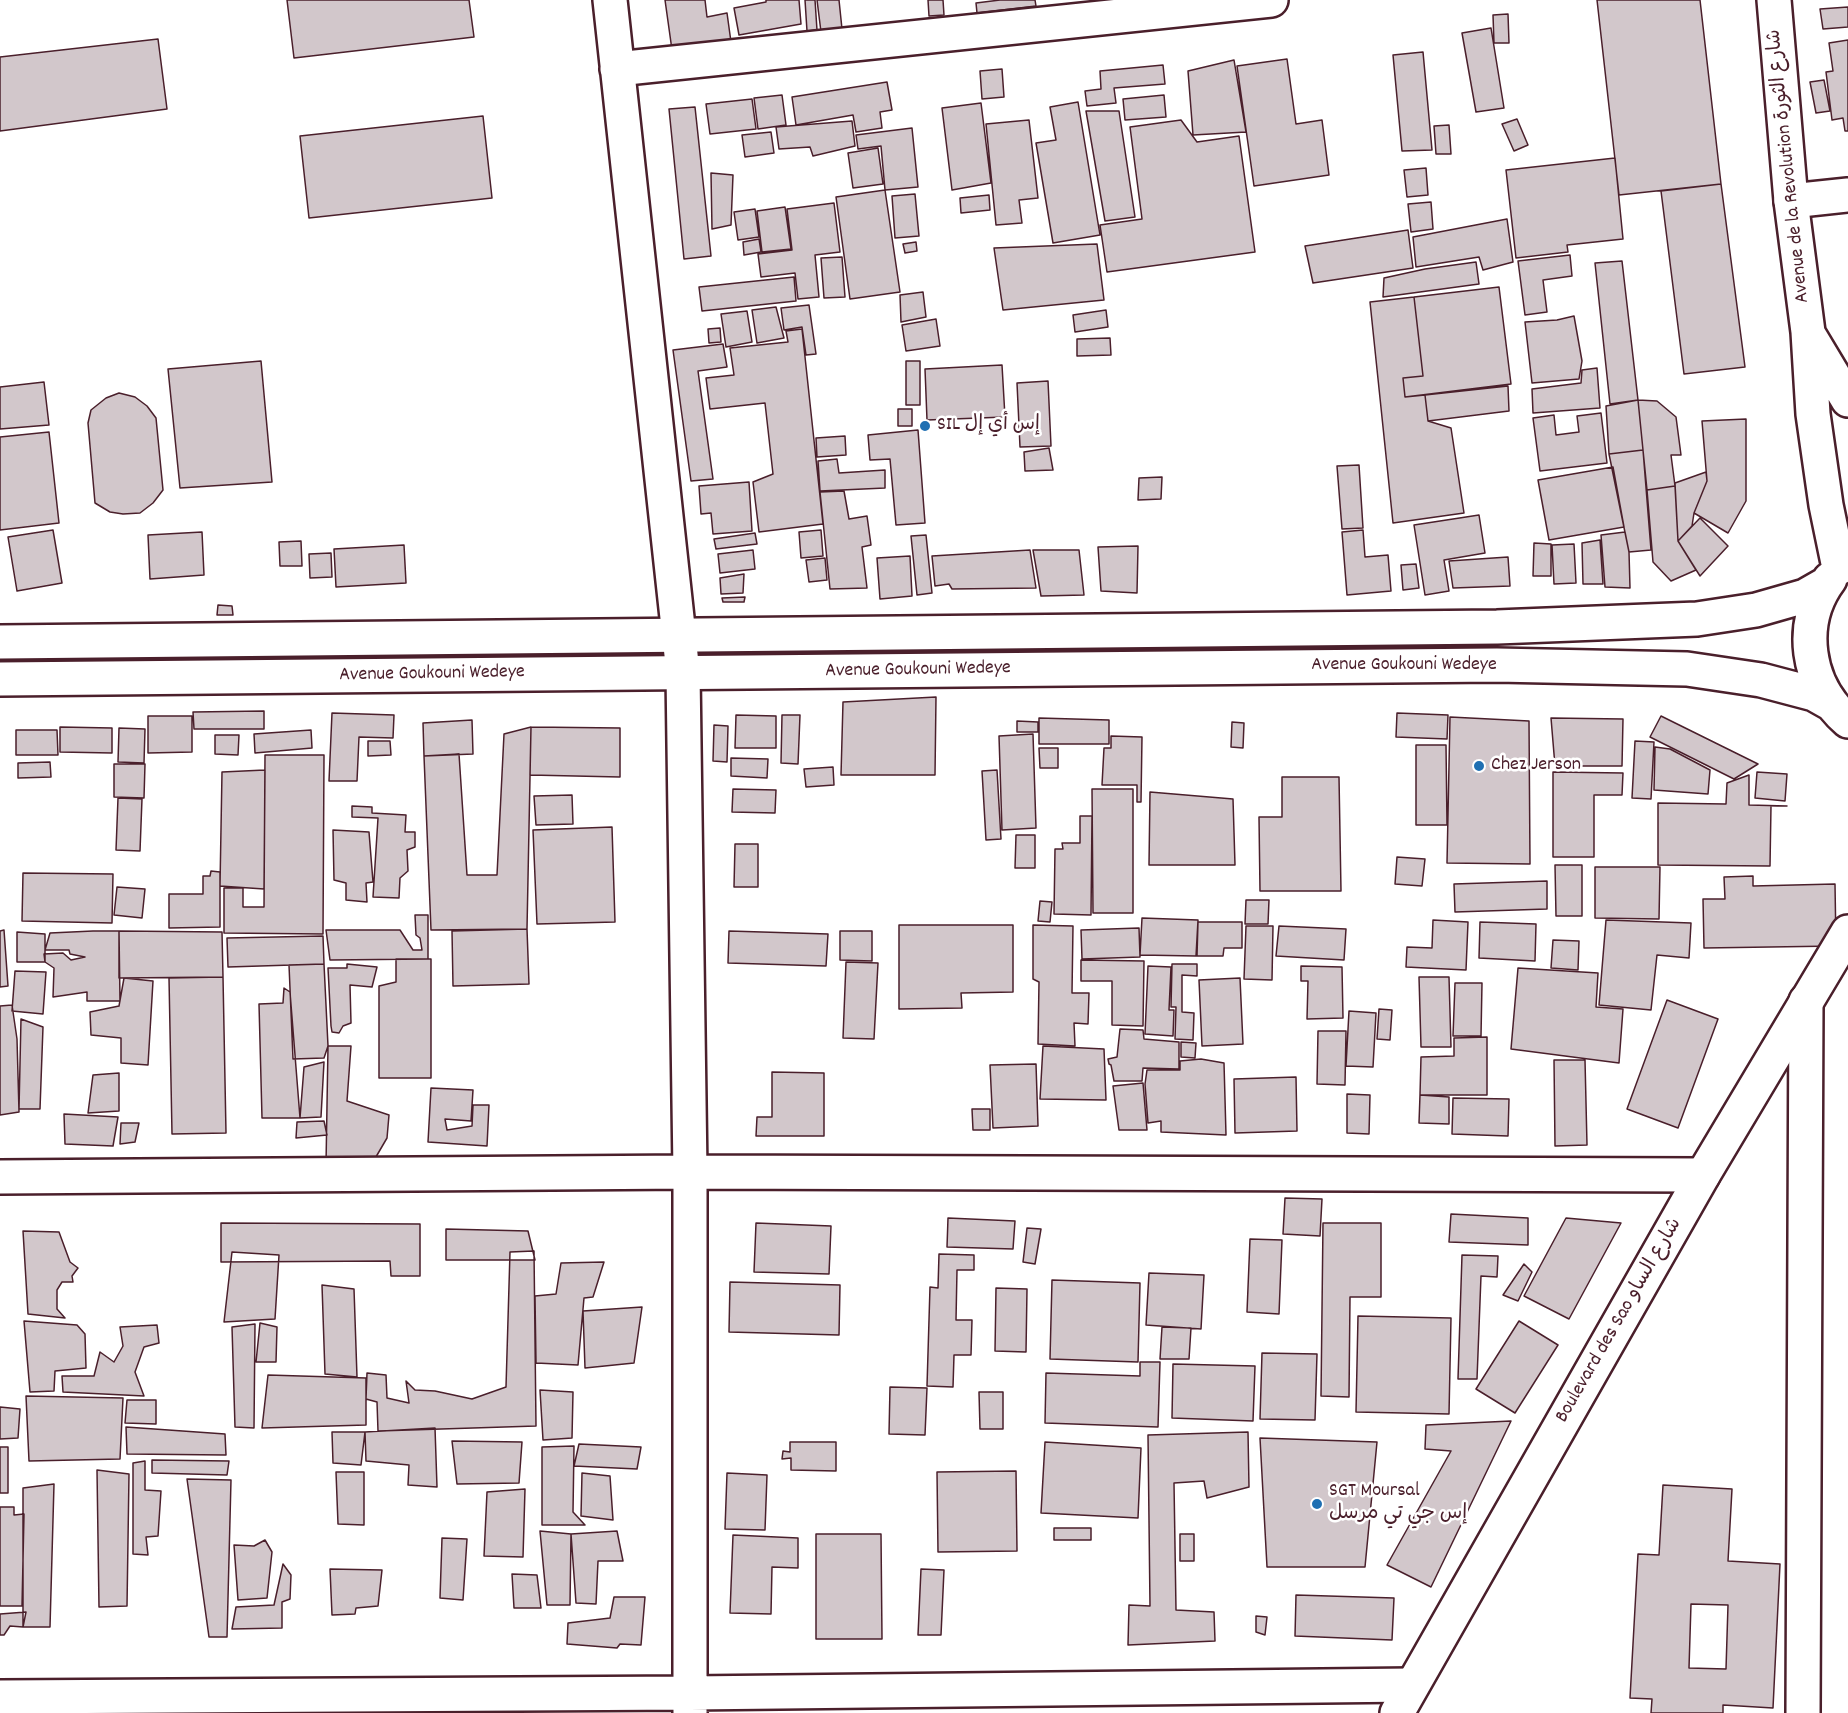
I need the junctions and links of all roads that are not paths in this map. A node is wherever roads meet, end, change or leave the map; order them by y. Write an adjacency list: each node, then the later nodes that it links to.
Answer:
1 (610, 0): 4 (street)
2 (1271, 0): 4 (street)
3 (1774, 0): 6 (street, Avenue de la Revolution شارع الثورة)
4 (617, 69): 10 (street)
5 (1848, 195): 6 (street)
6 (1791, 201): 7 (street, Avenue de la Revolution شارع الثورة)
7 (1808, 332): 8 (street, Avenue de la Revolution شارع الثورة); 9 (street, Avenue de la Revolution شارع الثورة)
8 (1848, 400)
9 (1838, 571): 10 (street, Avenue Goukouni Wedeye); 14 (street)
10 (678, 636): 11 (street, Avenue Goukouni Wedeye); 12 (street)
11 (0, 642)
12 (682, 673): 13 (street, Avenue Goukouni Wedeye); 14 (street, Avenue Goukouni Wedeye); 17 (street)
13 (0, 679)
14 (1843, 718)
15 (1848, 932): 16 (street, Boulevard des Sao شارع الساو)
16 (1806, 1000): 18 (street, Boulevard des Sao شارع الساو); 24 (street)
17 (690, 1172): 18 (street); 19 (street); 22 (street)
18 (1703, 1175): 20 (street, Boulevard des Sao شارع الساو)
19 (0, 1177)
20 (1412, 1685): 22 (street); 23 (street, Boulevard des Sao شارع الساو)
21 (0, 1697): 22 (street)
22 (690, 1703)
23 (1397, 1713)
24 (1803, 1713)

